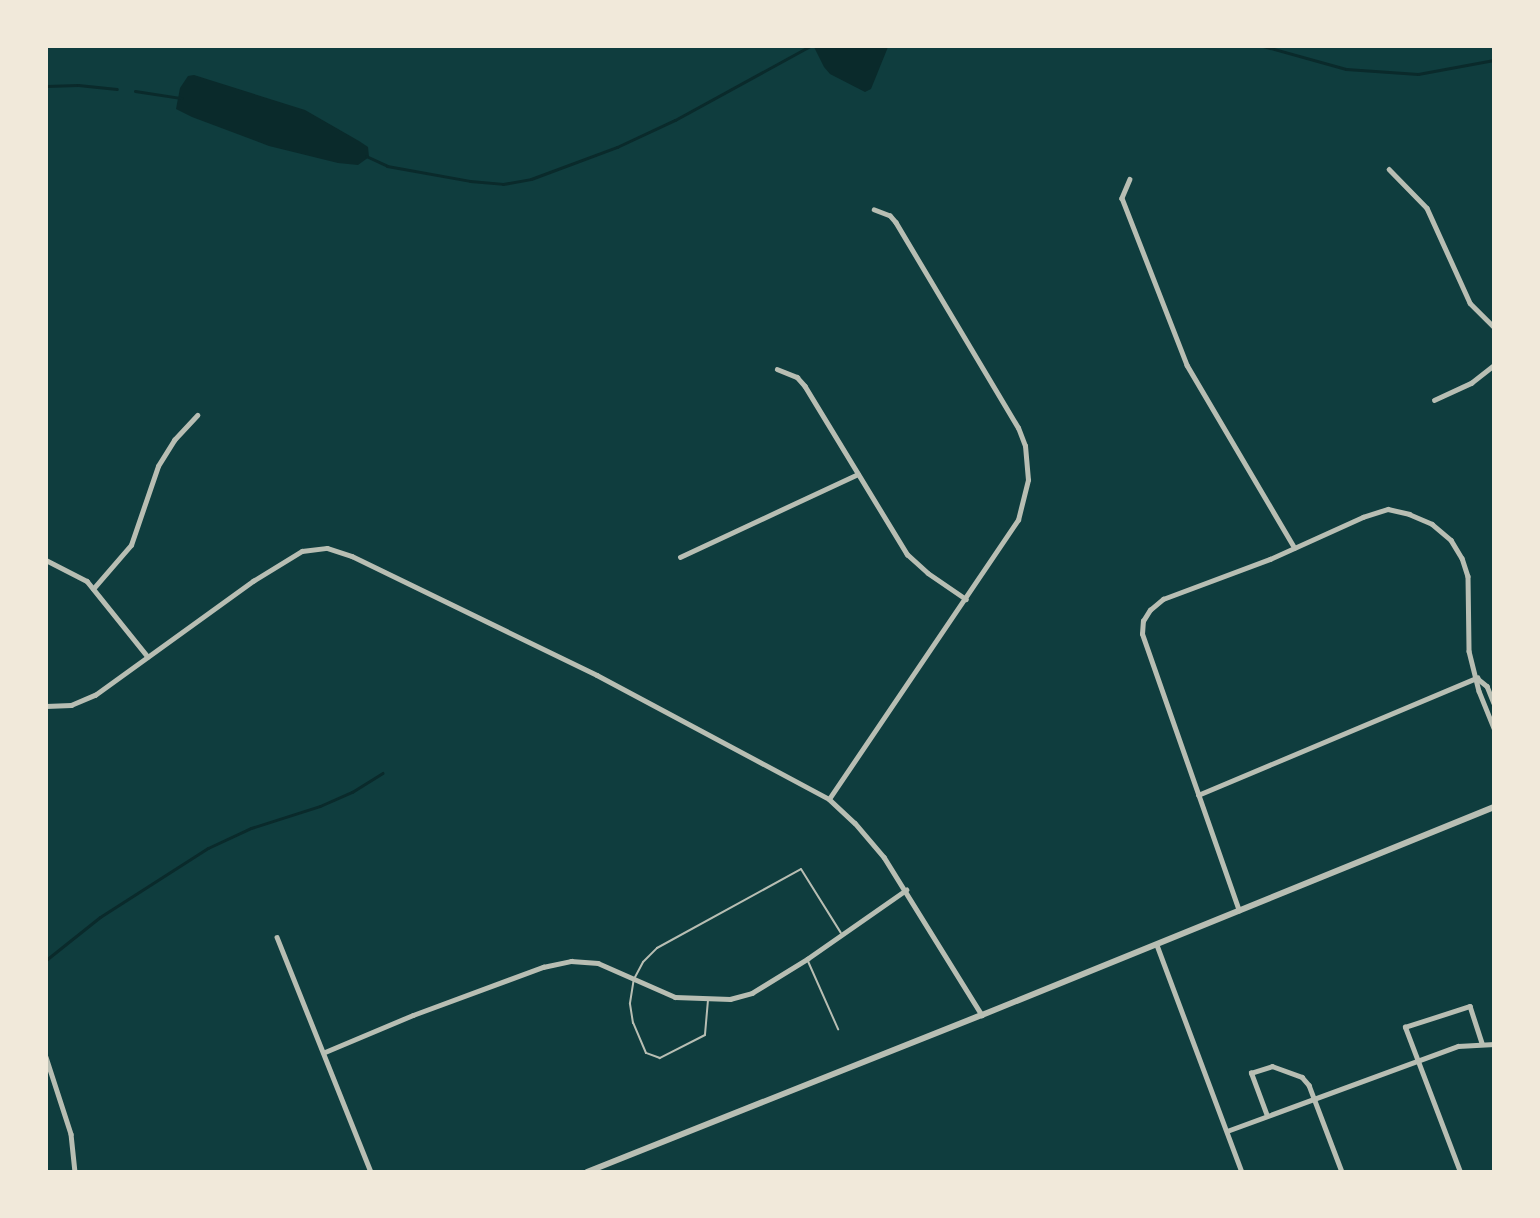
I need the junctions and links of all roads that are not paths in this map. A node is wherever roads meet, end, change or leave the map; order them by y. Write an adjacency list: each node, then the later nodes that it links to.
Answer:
1 (1389, 169): 4 (street)
2 (1130, 179): 10 (street)
3 (874, 210): 14 (street)
4 (1494, 327)
5 (1494, 365): 7 (street)
6 (777, 369): 9 (street)
7 (1434, 400)
8 (196, 415): 13 (street)
9 (858, 474): 11 (street); 14 (street)
10 (1295, 548): 16 (street); 20 (street)
11 (680, 557)
12 (46, 560): 13 (street)
13 (93, 589): 15 (street)
14 (966, 599): 21 (street)
15 (148, 657): 18 (street); 21 (street)
16 (1477, 678): 17 (street); 19 (street); 20 (street)
17 (1494, 703)
18 (46, 706)
19 (1494, 728)
20 (1198, 795): 24 (street)
21 (829, 799): 23 (street)
22 (1494, 807): 24 (street)
23 (906, 890): 25 (street); 31 (street)
24 (1239, 911): 27 (street)
25 (842, 935): 28 (street); 29 (lane)
26 (277, 937): 35 (street)
27 (1157, 945): 31 (street); 41 (street)
28 (807, 959): 30 (street); 32 (lane)
29 (634, 980): 30 (street); 30 (lane); 35 (street)
30 (708, 1000)
31 (982, 1015): 44 (street)
32 (838, 1029)
33 (1482, 1043): 34 (street); 37 (street); 37 (street)
34 (1494, 1044)
35 (325, 1052): 43 (street)
36 (46, 1058): 38 (street)
37 (1417, 1059): 39 (street); 47 (street)
38 (49, 1067): 42 (street)
39 (1314, 1098): 40 (street); 40 (street); 46 (street)
40 (1267, 1116): 41 (street)
41 (1227, 1131): 45 (street)
42 (75, 1172)
43 (371, 1172)
44 (587, 1172)
45 (1242, 1172)
46 (1342, 1172)
47 (1460, 1172)

